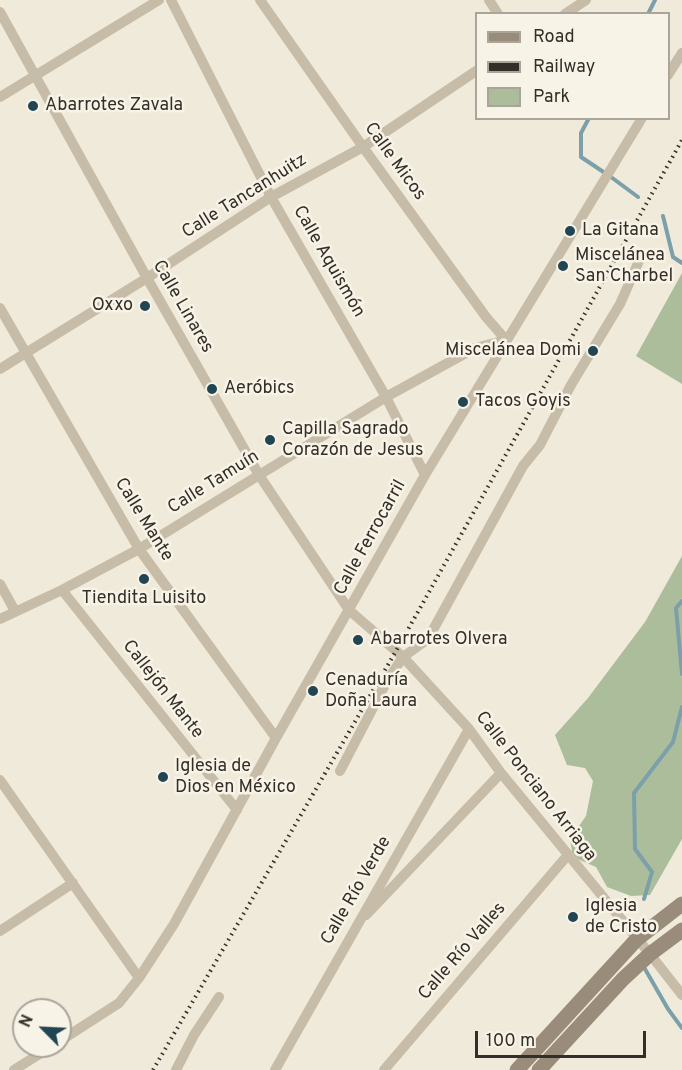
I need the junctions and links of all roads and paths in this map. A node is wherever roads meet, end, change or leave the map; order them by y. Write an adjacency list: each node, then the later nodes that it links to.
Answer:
1 (159, 0): 10 (street)
2 (171, 0): 14 (street, Calle Aquismón)
3 (260, 0): 13 (street, Calle Micos)
4 (586, 0): 6 (street)
5 (0, 12): 10 (street, Calle Linares)
6 (568, 12)
7 (682, 53): 9 (street)
8 (475, 72): 13 (street, Calle Tancanhuitz)
9 (670, 73)
10 (36, 74): 11 (street); 16 (street, Calle Linares)
11 (0, 97)
12 (641, 120): 18 (street, Calle Ferrocarril)
13 (363, 147): 14 (street, Calle Tancanhuitz); 18 (street, Calle Micos)
14 (271, 197): 16 (street, Calle Tancanhuitz); 21 (street, Calle Aquismón)
15 (636, 254): 30 (street)
16 (147, 279): 19 (street, Calle Tancanhuitz); 22 (street, Calle Linares)
17 (0, 308): 19 (street, Calle Mante)
18 (506, 340): 21 (street, Calle Tamuín); 23 (street, Calle Ferrocarril)
19 (26, 353): 20 (street, Calle Tancanhuitz); 24 (street, Calle Mante)
20 (0, 369)
21 (386, 397): 22 (street, Calle Tamuín); 23 (street, Calle Aquismón)
22 (259, 475): 24 (street, Calle Tamuín); 27 (street, Calle Linares)
23 (424, 475): 27 (street, Calle Ferrocarril)
24 (139, 549): 26 (street, Calle Tamuín); 32 (street, Calle Mante)
25 (0, 584): 28 (street)
26 (62, 590): 28 (street, Calle Tamuín); 36 (street, Callejón Mante)
27 (350, 610): 30 (street, Calle Ponciano Arriaga); 32 (street, Calle Ferrocarril)
28 (15, 611): 29 (street, Calle Tamuín)
29 (0, 619)
30 (403, 657): 31 (street, Calle Ponciano Arriaga); 33 (street)
31 (469, 729): 34 (street, Calle Ponciano Arriaga); 40 (street, Calle Río Verde)
32 (276, 738): 36 (street, Calle Ferrocarril)
33 (340, 771)
34 (501, 773): 37 (street, Calle Ponciano Arriaga); 40 (street)
35 (0, 780): 38 (street)
36 (237, 810): 45 (street, Calle Ferrocarril)
37 (567, 856): 43 (street, Calle Ponciano Arriaga); 53 (street, Calle Río Valles)
38 (73, 883): 42 (street); 45 (street)
39 (682, 904): 43 (main road)
40 (354, 928): 52 (street, Calle Río Verde)
41 (682, 930): 44 (main road)
42 (0, 931)
43 (637, 939): 44 (street, Calle Ponciano Arriaga); 54 (main road)
44 (650, 954): 46 (street, Calle Ponciano Arriaga); 55 (main road)
45 (139, 978): 48 (street, Calle Ferrocarril)
46 (682, 995)
47 (219, 997): 51 (street)
48 (72, 1033)
49 (33, 1058): 50 (street)
50 (14, 1070)
51 (176, 1070)
52 (275, 1070)
53 (384, 1070)
54 (517, 1070)
55 (539, 1070)

